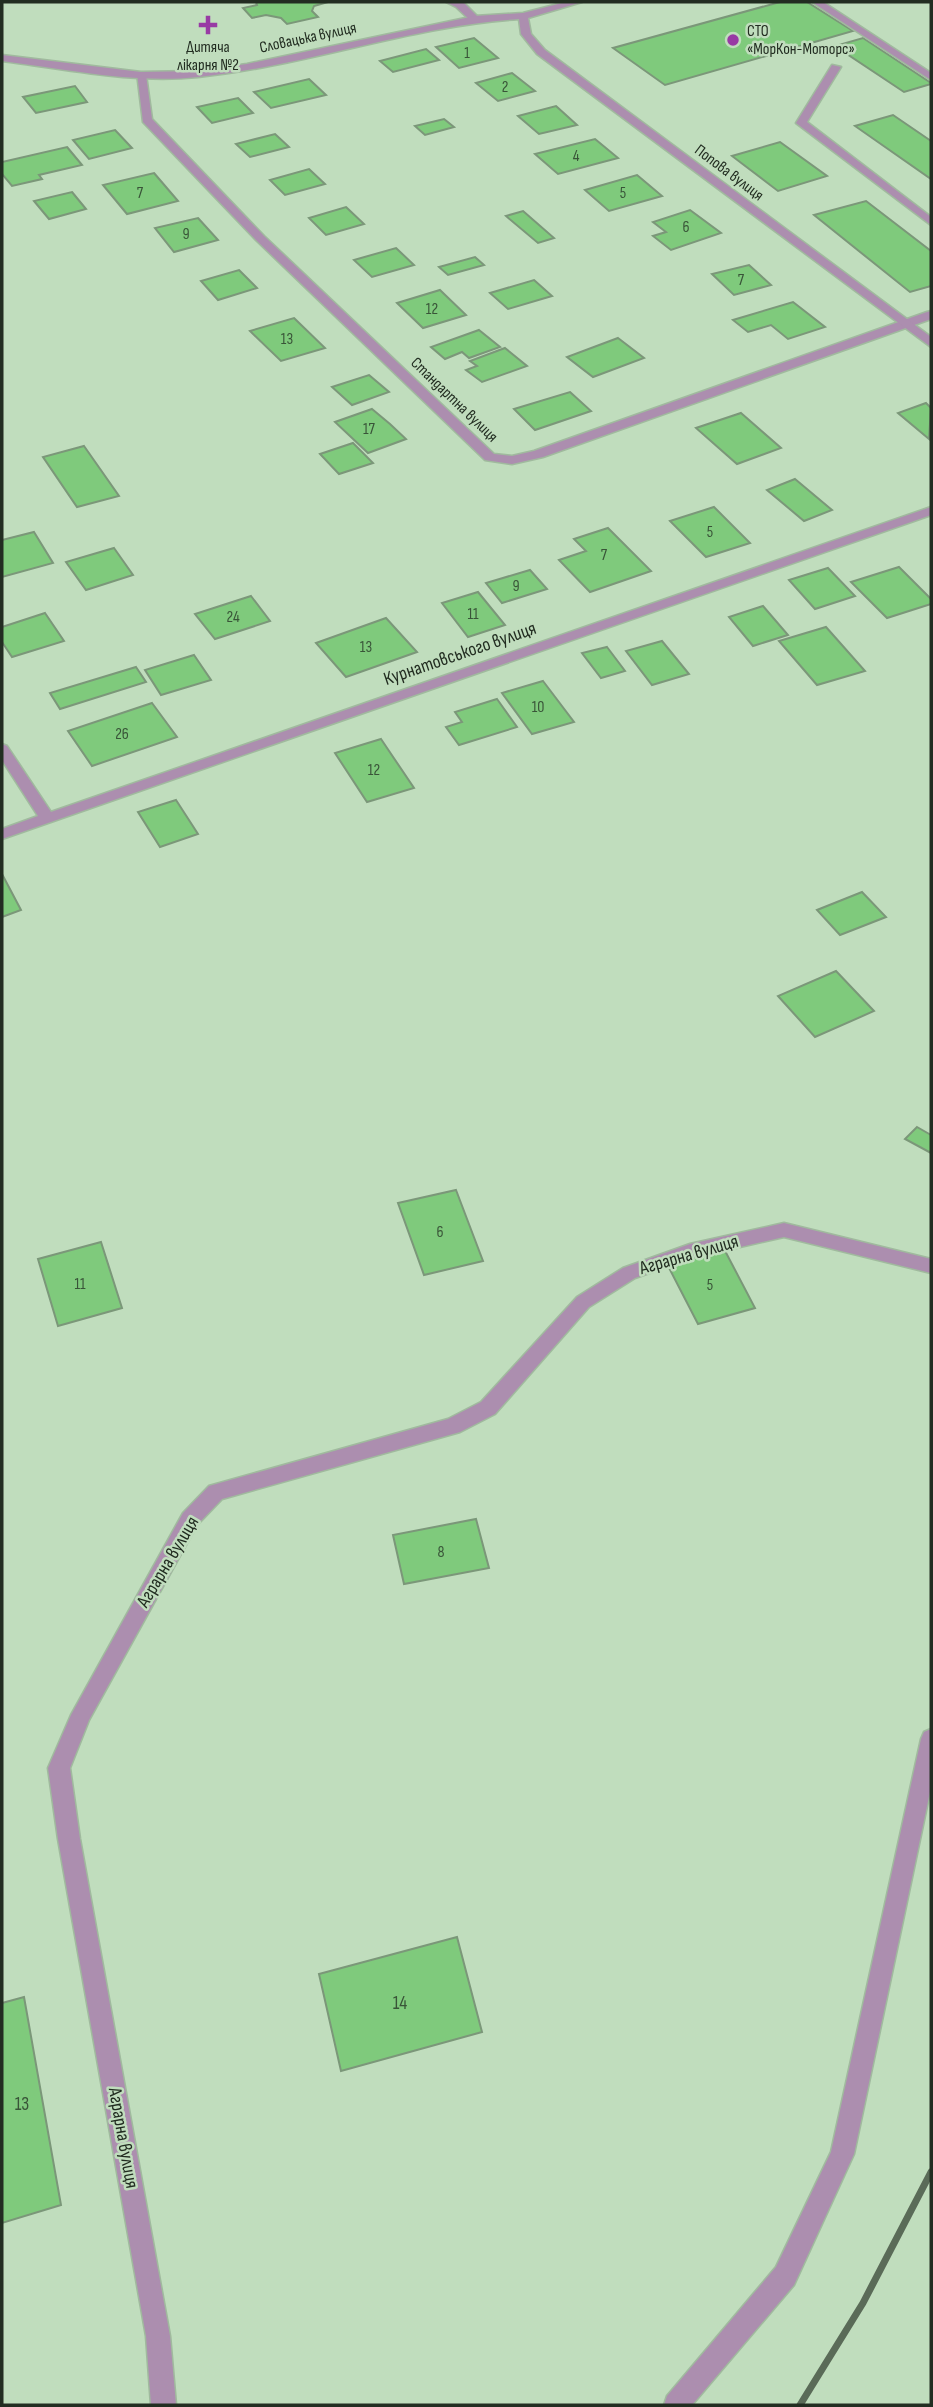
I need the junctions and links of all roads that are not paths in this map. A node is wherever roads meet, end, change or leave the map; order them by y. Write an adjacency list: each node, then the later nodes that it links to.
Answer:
1 (451, 2): 5 (street)
2 (577, 2): 4 (street, Словацька вулиця)
3 (817, 2): 9 (street)
4 (523, 16): 5 (street, Словацька вулиця); 12 (street, Попова вулиця)
5 (475, 19): 8 (street, Словацька вулиця)
6 (2, 58): 8 (street, Словацька вулиця)
7 (836, 66): 10 (street)
8 (141, 75): 12 (street, Стандартна вулиця)
9 (931, 77)
10 (931, 222)
11 (931, 315): 12 (street, Стандартна вулиця)
12 (905, 325): 13 (street, Попова вулиця)
13 (931, 343)
14 (931, 512): 16 (street, Курнатовського вулиця)
15 (2, 749): 16 (street)
16 (47, 818): 17 (street, Курнатовського вулиця)
17 (2, 834)
18 (931, 1266): 20 (street, Аграрна вулиця)
19 (931, 1739): 21 (street)
20 (163, 2405)
21 (676, 2405)

